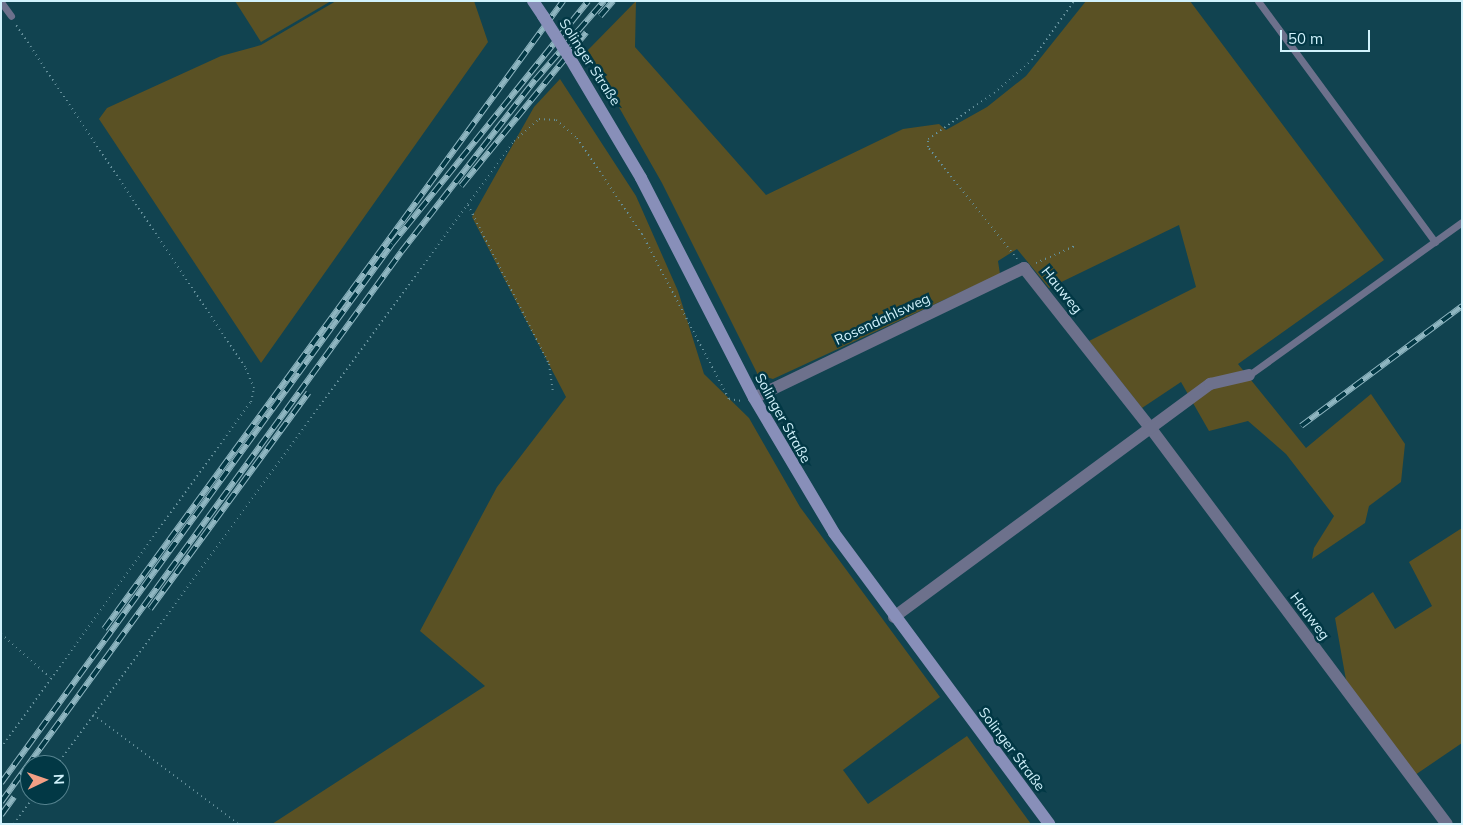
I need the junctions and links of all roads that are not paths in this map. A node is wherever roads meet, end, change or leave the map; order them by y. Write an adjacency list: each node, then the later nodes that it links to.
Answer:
1 (533, 1): 9 (main road, Solinger Straße, bridge)
2 (1258, 1): 6 (lane)
3 (1, 2): 4 (lane)
4 (11, 16)
5 (1462, 222): 6 (lane)
6 (1434, 242): 8 (lane)
7 (1024, 268): 9 (street, Rosendahlsweg); 10 (street, Hauweg)
8 (1249, 375): 10 (street)
9 (754, 398): 11 (main road, Solinger Straße)
10 (1149, 426): 11 (street); 13 (street, Hauweg)
11 (894, 617): 12 (main road, Solinger Straße)
12 (1049, 824)
13 (1447, 824)

